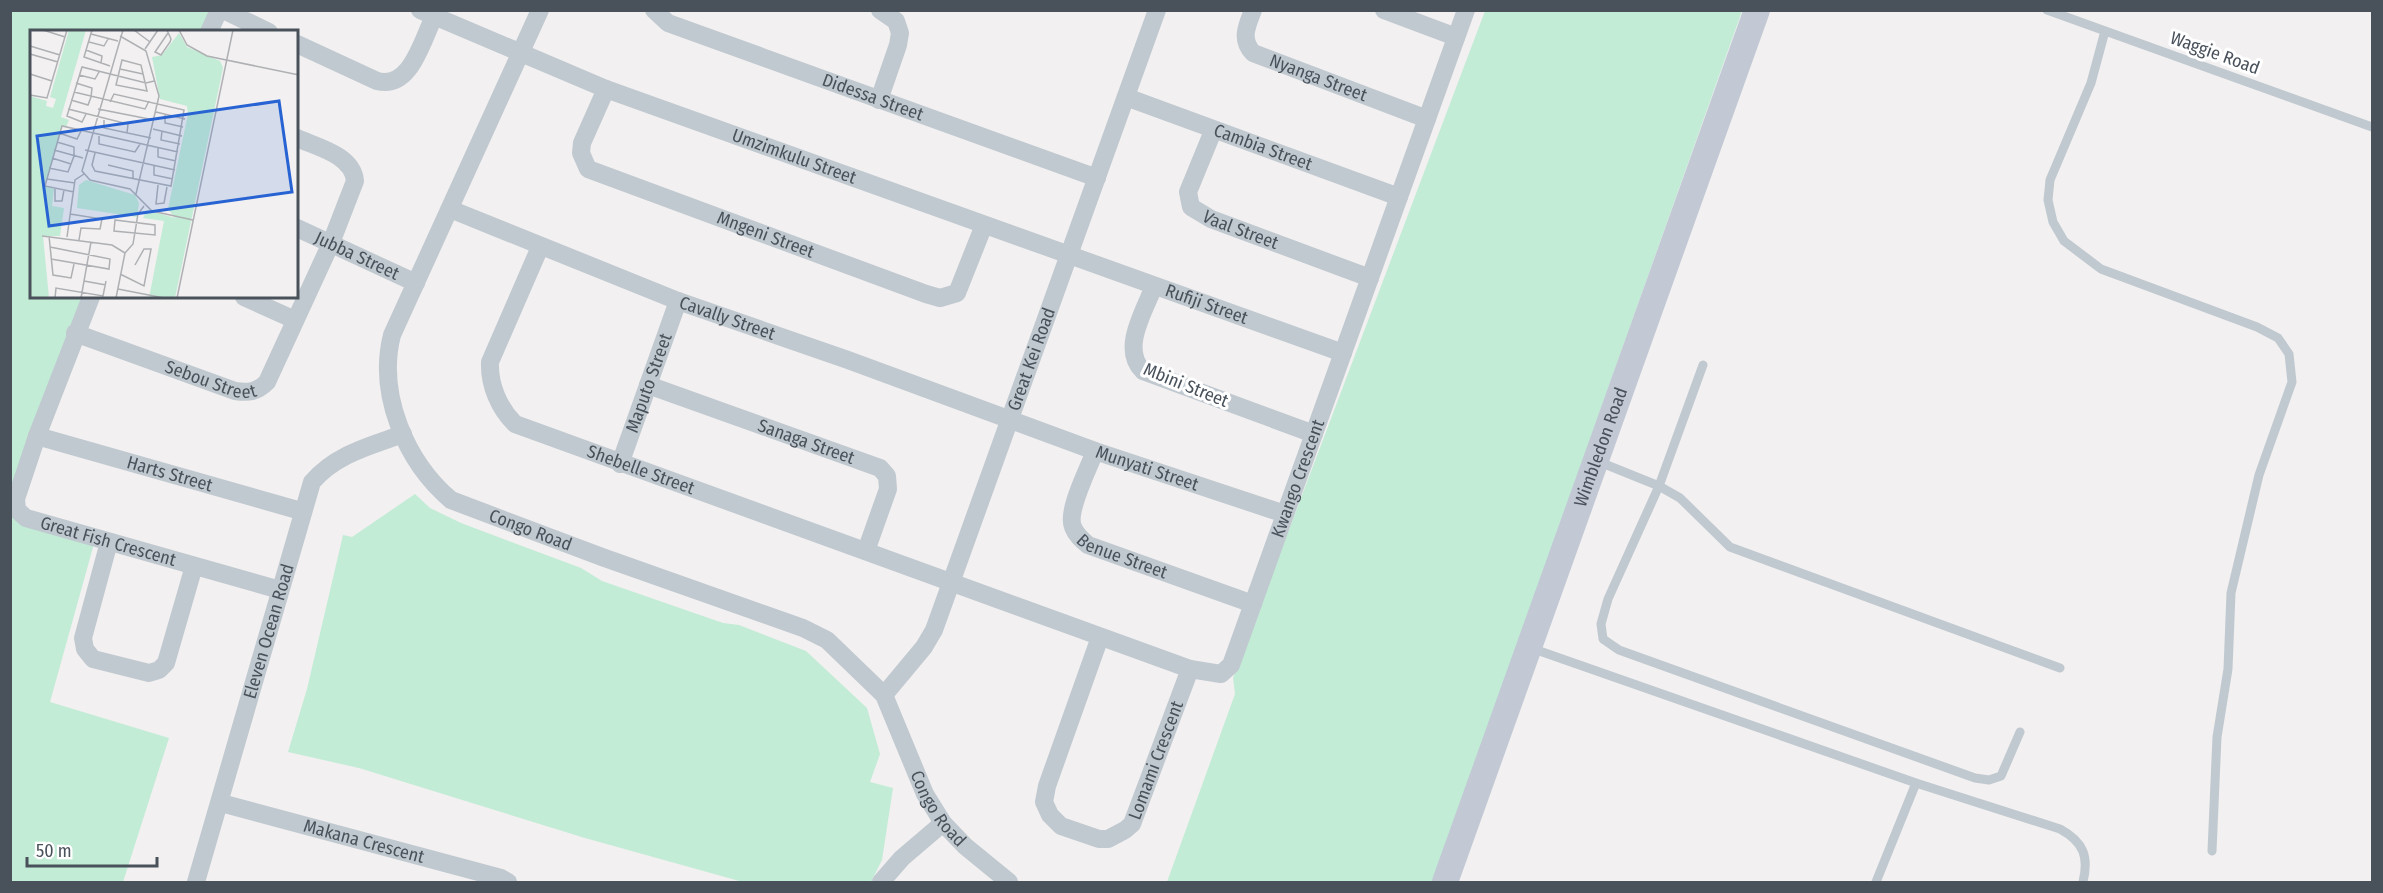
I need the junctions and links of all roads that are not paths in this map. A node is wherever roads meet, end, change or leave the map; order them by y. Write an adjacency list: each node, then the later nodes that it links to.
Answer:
1 (219, 10): 13 (street)
2 (223, 10): 14 (street)
3 (540, 10): 18 (street, Congo Road)
4 (654, 10): 21 (street, Didessa Street)
5 (880, 10): 21 (street)
6 (1253, 10): 22 (street, Nyanga Street)
7 (1384, 10): 16 (street)
8 (1466, 10): 16 (street, Kwango Crescent)
9 (1757, 10): 50 (main road, Wimbledon Road)
10 (2047, 10): 15 (lane, Waggie Road)
11 (1155, 11): 20 (street, Great Kei Road)
12 (427, 14): 17 (street); 18 (street)
13 (210, 30)
14 (265, 30)
15 (2105, 31): 23 (lane, Waggie Road); 70 (lane)
16 (1456, 37): 22 (street, Kwango Crescent)
17 (298, 44)
18 (520, 54): 19 (street, Umzimkulu Street); 28 (street, Congo Road)
19 (606, 89): 29 (street, Umzimkulu Street); 29 (street, Mngeni Street)
20 (1126, 97): 24 (street, Cambia Street); 26 (street, Great Kei Road)
21 (879, 100): 26 (street, Didessa Street)
22 (1427, 119): 27 (street, Kwango Crescent)
23 (2373, 127)
24 (1213, 130): 27 (street, Cambia Street); 34 (street, Vaal Street)
25 (298, 138): 31 (street, Sebou Street)
26 (1097, 178): 33 (street, Great Kei Road)
27 (1399, 197): 34 (street, Kwango Crescent)
28 (450, 208): 32 (street, Cavally Street); 35 (street, Congo Road)
29 (984, 225): 33 (street, Umzimkulu Street)
30 (298, 228): 31 (street, Jubba Street)
31 (331, 243): 35 (street, Jubba Street); 40 (street, Sebou Street)
32 (540, 247): 39 (street, Cavally Street); 51 (street, Shebelle Street)
33 (1069, 255): 36 (street, Rufiji Street); 45 (street, Great Kei Road)
34 (1370, 278): 42 (street, Kwango Crescent)
35 (416, 283): 46 (street, Congo Road)
36 (1154, 286): 42 (street, Rufiji Street); 47 (street, Mbini Street)
37 (91, 298): 41 (street, Great Fish Crescent)
38 (246, 298): 40 (street)
39 (678, 301): 44 (street, Maputo Street); 45 (street, Cavally Street)
40 (296, 320): 41 (street, Sebou Street)
41 (75, 333): 48 (street, Great Fish Crescent)
42 (1343, 353): 47 (street, Kwango Crescent)
43 (1703, 365): 52 (lane)
44 (648, 385): 51 (street, Maputo Street); 56 (street, Sanaga Street)
45 (1010, 420): 49 (street, Munyati Street); 58 (street, Great Kei Road)
46 (403, 434): 53 (street, Eleven Ocean Road); 65 (street, Congo Road)
47 (1314, 434): 54 (street, Kwango Crescent)
48 (37, 436): 53 (street, Harts Street); 55 (street, Great Fish Crescent)
49 (1095, 451): 54 (street, Munyati Street); 60 (street, Benue Street)
50 (1595, 460): 52 (lane); 62 (main road, Wimbledon Road)
51 (620, 464): 56 (street, Shebelle Street)
52 (1659, 486): 63 (lane); 66 (lane)
53 (301, 511): 59 (street, Eleven Ocean Road)
54 (1285, 514): 60 (street, Kwango Crescent)
55 (109, 542): 57 (street, Great Fish Crescent); 57 (street)
56 (866, 551): 58 (street, Shebelle Street)
57 (194, 566): 59 (street, Great Fish Crescent)
58 (952, 581): 61 (street, Kwango Crescent); 65 (street, Great Kei Road)
59 (280, 591): 68 (street, Eleven Ocean Road)
60 (1253, 604): 64 (street, Kwango Crescent)
61 (1100, 637): 64 (street, Kwango Crescent); 64 (street, Lomami Crescent)
62 (1529, 647): 67 (lane); 75 (main road, Wimbledon Road)
63 (2060, 668)
64 (1190, 669)
65 (884, 695): 69 (street, Congo Road)
66 (2020, 732)
67 (1916, 783): 76 (lane); 77 (lane)
68 (221, 803): 71 (street, Eleven Ocean Road); 72 (street, Makana Crescent)
69 (943, 823): 73 (street); 74 (street, Congo Road)
70 (2212, 850)
71 (196, 882)
72 (508, 882)
73 (881, 882)
74 (1009, 882)
75 (1445, 882)
76 (1876, 882)
77 (2083, 882)

